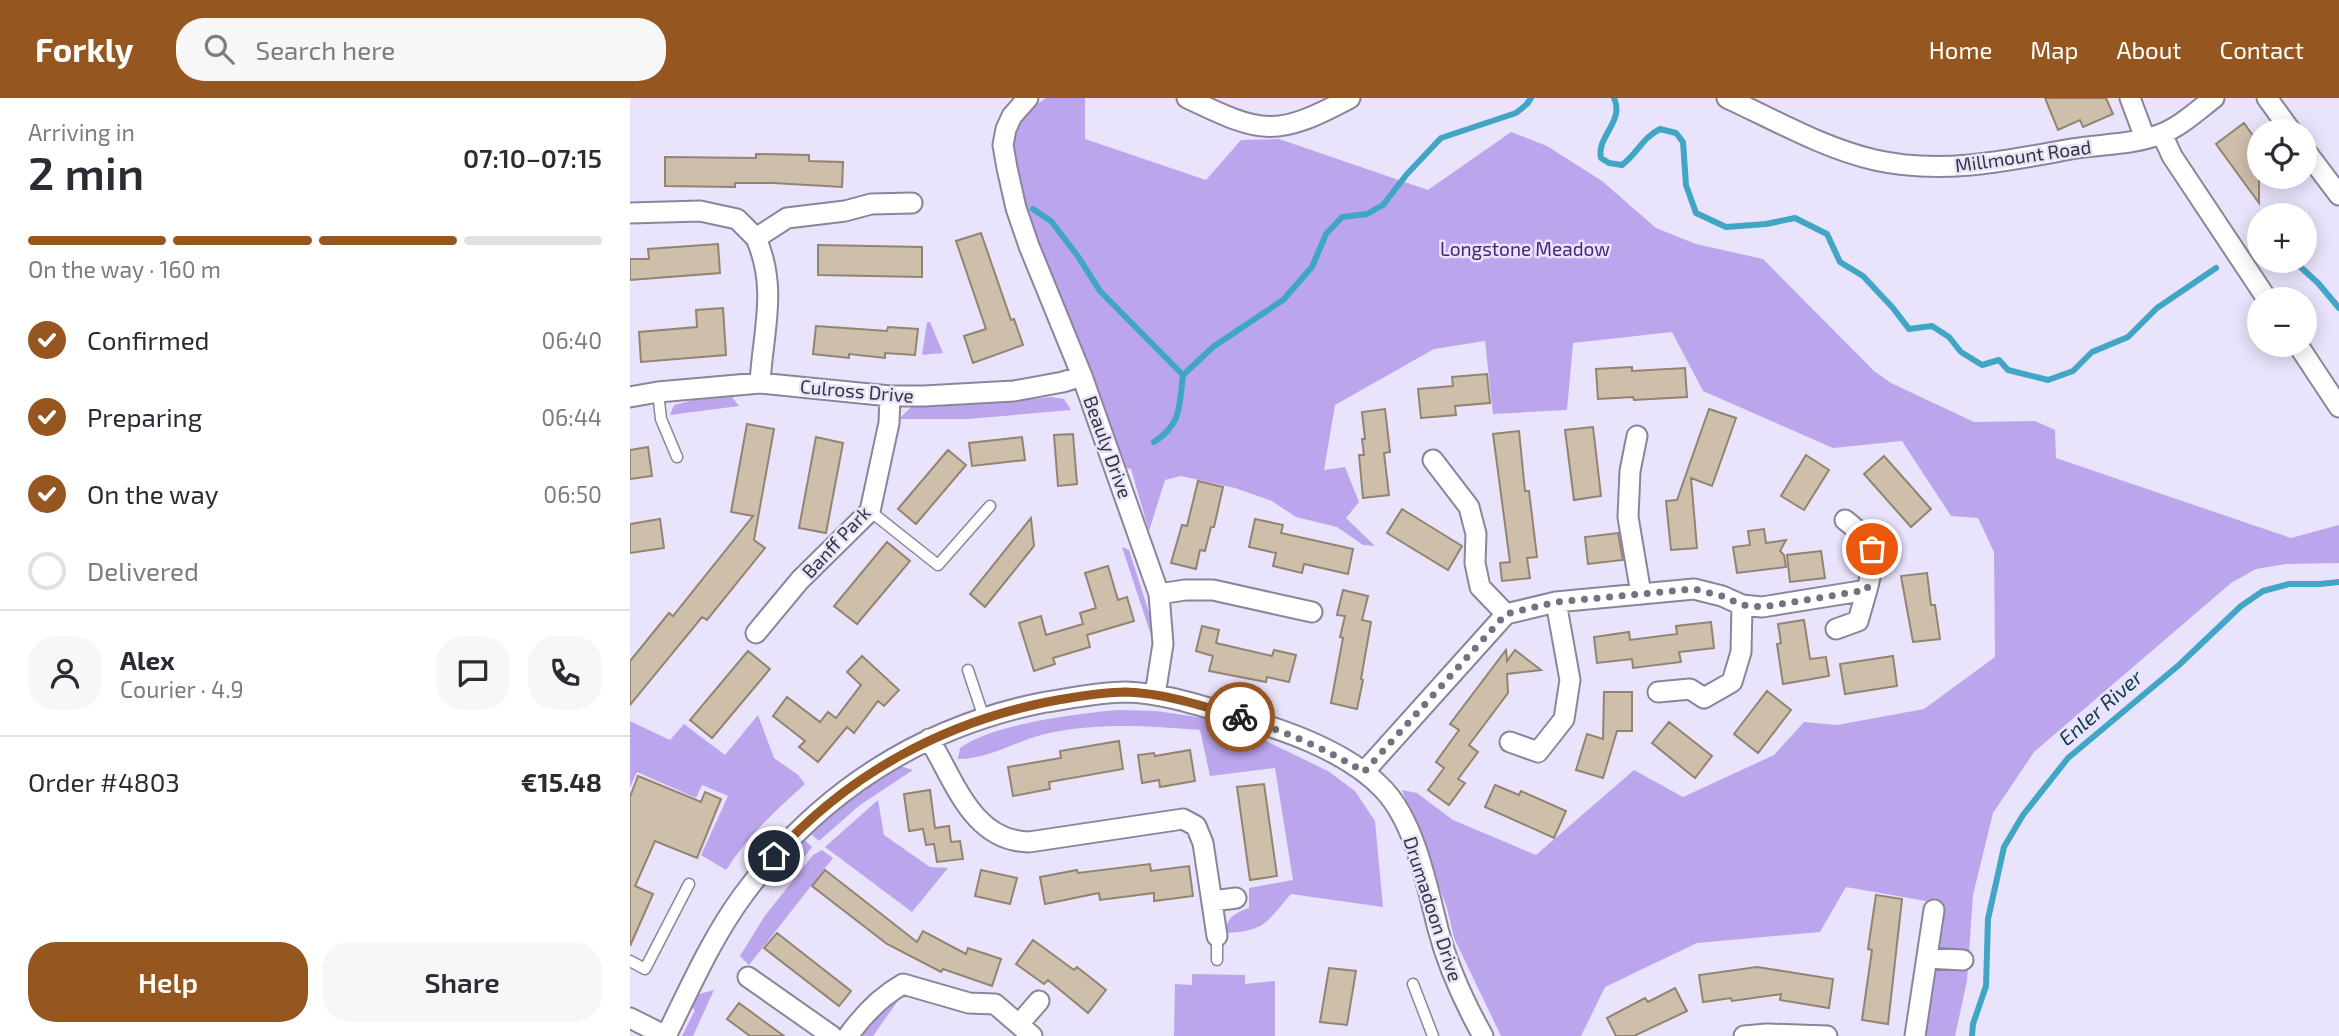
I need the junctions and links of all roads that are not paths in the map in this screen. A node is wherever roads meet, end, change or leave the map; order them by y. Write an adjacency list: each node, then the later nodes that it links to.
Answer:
1 (1028, 98): 17 (street, Beauly Drive)
2 (1187, 98): 3 (street)
3 (1350, 98)
4 (1727, 98): 9 (street, Millmount Road)
5 (2130, 98): 9 (street)
6 (2214, 98): 9 (street, Millmount Road)
7 (2267, 98): 8 (street)
8 (2282, 119)
9 (2153, 136): 15 (street)
10 (2317, 166): 11 (street)
11 (2339, 195)
12 (912, 203): 14 (street)
13 (630, 213): 14 (street)
14 (756, 238): 18 (street)
15 (2259, 287)
16 (2306, 357): 22 (street)
17 (1082, 376): 20 (street, Culross Drive); 30 (street, Beauly Drive)
18 (760, 383): 19 (street, Culross Drive); 20 (street, Culross Drive)
19 (658, 392): 21 (street, Culross Drive); 24 (lane)
20 (890, 396): 27 (street, Banff Park)
21 (630, 397)
22 (2339, 407)
23 (1637, 436): 31 (street)
24 (677, 457)
25 (1433, 460): 35 (street)
26 (990, 506): 27 (lane)
27 (870, 511): 37 (street, Banff Park)
28 (1846, 520): 29 (street)
29 (1867, 590): 33 (street); 36 (street)
30 (1159, 594): 34 (street); 40 (street, Beauly Drive)
31 (1641, 594): 32 (street); 33 (street)
32 (1556, 602): 35 (street); 43 (street)
33 (1742, 605): 39 (street)
34 (1312, 612)
35 (1506, 614): 44 (street)
36 (1836, 629)
37 (756, 633)
38 (968, 670): 41 (lane)
39 (1658, 692)
40 (1155, 695): 41 (street, Drumadoon Drive); 44 (street, Drumadoon Drive)
41 (984, 718): 42 (street, Drumadoon Drive)
42 (929, 739): 47 (street); 59 (street, Drumadoon Drive)
43 (1510, 742)
44 (1364, 772): 63 (street, Drumadoon Drive)
45 (689, 884): 53 (lane)
46 (1236, 898): 47 (street)
47 (1213, 901): 49 (street)
48 (1934, 910): 50 (street)
49 (1217, 936): 51 (lane)
50 (1927, 958): 52 (street); 66 (street)
51 (1217, 960)
52 (1963, 960)
53 (630, 961)
54 (748, 977): 60 (street)
55 (1413, 984): 62 (lane)
56 (1039, 1001): 58 (street)
57 (630, 1018): 59 (street)
58 (1025, 1030): 61 (street)
59 (666, 1036)
60 (832, 1036)
61 (848, 1036)
62 (1433, 1036)
63 (1483, 1036)
64 (1744, 1036): 65 (street)
65 (1827, 1036)
66 (1915, 1036)

